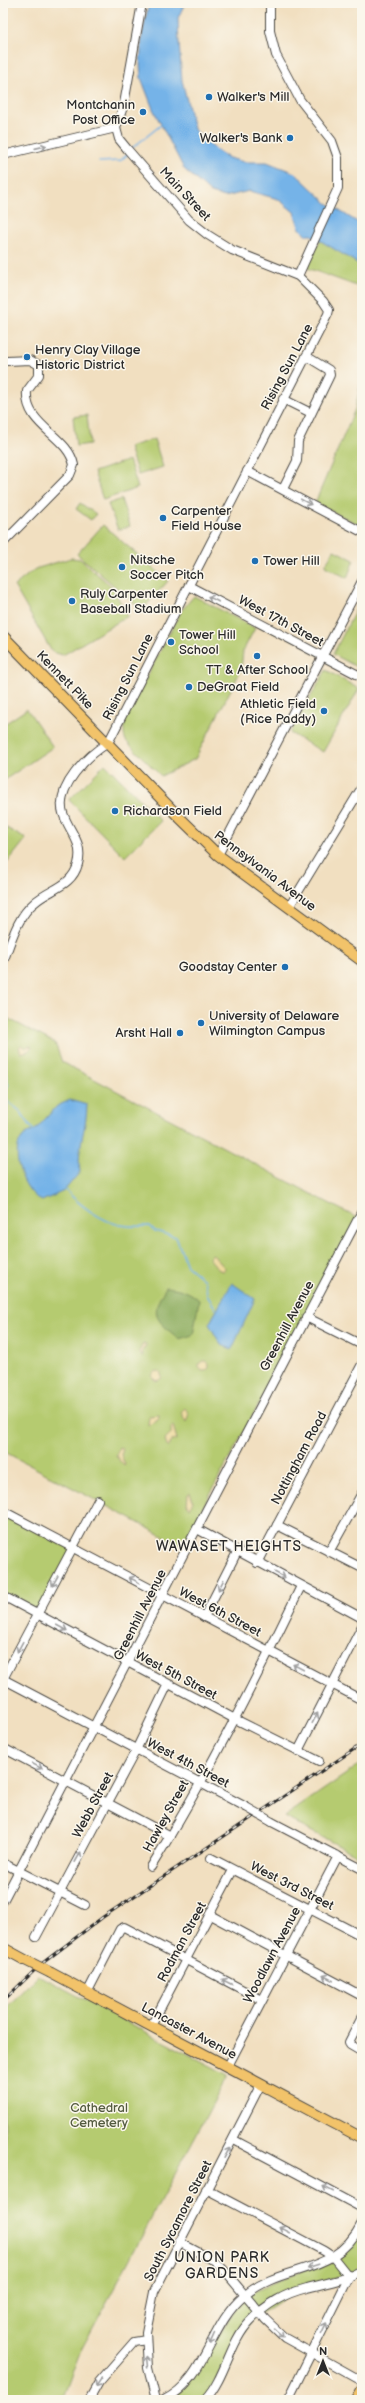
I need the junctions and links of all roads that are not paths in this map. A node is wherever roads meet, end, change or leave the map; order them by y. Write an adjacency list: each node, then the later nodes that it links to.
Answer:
1 (142, 3): 3 (street)
2 (270, 3): 5 (street)
3 (116, 128): 4 (street, one-way to 3); 5 (street, Main Street)
4 (3, 156)
5 (298, 276): 6 (street, Rising Sun Lane)
6 (306, 356): 8 (street, Rising Sun Lane); 9 (street)
7 (7, 361): 13 (street)
8 (283, 399): 9 (street); 10 (street, Rising Sun Lane)
9 (311, 414): 11 (street)
10 (247, 471): 11 (street); 15 (street, Rising Sun Lane)
11 (283, 489): 12 (street, one-way to 12)
12 (362, 532)
13 (3, 544)
14 (362, 581): 17 (street)
15 (189, 586): 17 (street, West 17th Street, one-way to 15); 19 (street, Rising Sun Lane)
16 (3, 636): 19 (main road, Kennett Pike)
17 (322, 656): 18 (street, West 17th Street); 21 (street)
18 (362, 677)
19 (108, 743): 21 (main road, Pennsylvania Avenue); 24 (street)
20 (362, 787): 22 (street)
21 (218, 855): 22 (main road, Pennsylvania Avenue)
22 (289, 907): 23 (main road, Pennsylvania Avenue)
23 (362, 961)
24 (3, 962)
25 (362, 1211): 26 (street, Greenhill Avenue)
26 (306, 1317): 27 (street); 34 (street, Greenhill Avenue)
27 (362, 1346)
28 (362, 1364): 33 (street, Nottingham Road)
29 (362, 1493): 31 (street)
30 (98, 1500): 35 (street)
31 (359, 1502): 37 (street)
32 (3, 1511): 35 (street, West 6th Street)
33 (277, 1525): 37 (street); 38 (street, Nottingham Road)
34 (197, 1529): 36 (street); 41 (street, Greenhill Avenue)
35 (74, 1548): 41 (street, West 6th Street, one-way to 35); 43 (street, one-way to 43)
36 (237, 1552): 38 (street); 44 (street, one-way to 44)
37 (329, 1552): 39 (street)
38 (257, 1563): 40 (street, one-way to 40)
39 (362, 1568)
40 (301, 1586): 45 (street); 47 (street, Hawley Street)
41 (164, 1595): 44 (street, West 6th Street); 48 (street, Greenhill Avenue)
42 (3, 1596): 43 (street, West 5th Street)
43 (37, 1615): 48 (street, West 5th Street, one-way to 48); 49 (street, one-way to 49)
44 (204, 1617): 47 (street, West 6th Street)
45 (362, 1618)
46 (362, 1626): 51 (street)
47 (269, 1651): 51 (street, West 6th Street, one-way to 47); 53 (street, Hawley Street)
48 (128, 1663): 50 (street, West 5th Street); 54 (street, Greenhill Avenue)
49 (3, 1679): 54 (street, West 4th Street)
50 (168, 1684): 53 (street, West 5th Street); 56 (street, Webb Street)
51 (333, 1685): 52 (street, West 6th Street); 57 (street, one-way to 51)
52 (362, 1700)
53 (233, 1718): 57 (street, West 5th Street); 60 (street, Hawley Street)
54 (94, 1728): 56 (street, West 4th Street); 59 (street, Greenhill Avenue)
55 (3, 1748): 59 (street, one-way to 59)
56 (136, 1750): 60 (street, West 4th Street); 61 (street, Webb Street)
57 (298, 1752): 58 (street, West 5th Street)
58 (319, 1761)
59 (66, 1781): 61 (street); 69 (street, Greenhill Avenue)
60 (199, 1782): 62 (street, Hawley Street); 63 (street, West 4th Street, bridge)
61 (108, 1803): 62 (street); 70 (street, Webb Street, one-way to 61)
62 (170, 1836): 66 (street, Hawley Street)
63 (338, 1856): 67 (street, West 4th Street); 73 (street, Woodlawn Avenue)
64 (212, 1858): 68 (street, West 3rd Street)
65 (3, 1863): 69 (street)
66 (152, 1867)
67 (362, 1869)
68 (233, 1870): 73 (street, West 3rd Street); 74 (street, Rodman Street)
69 (19, 1871): 70 (street); 71 (street, Greenhill Avenue)
70 (59, 1892): 72 (street); 76 (street, Webb Street)
71 (3, 1901)
72 (85, 1905)
73 (310, 1908): 75 (street, West 3rd Street); 78 (street, Woodlawn Avenue)
74 (210, 1915): 78 (street); 79 (street, Rodman Street)
75 (362, 1936)
76 (36, 1937)
77 (3, 1948): 80 (main road, Lancaster Avenue, bridge)
78 (286, 1955): 81 (street, one-way to 78); 82 (street, Woodlawn Avenue)
79 (186, 1961): 80 (street); 82 (street, one-way to 79); 84 (street, Rodman Street)
80 (87, 1993): 84 (main road, Lancaster Avenue)
81 (362, 1996)
82 (262, 2000): 86 (street, Woodlawn Avenue)
83 (362, 2017): 85 (street)
84 (151, 2026): 86 (main road, Lancaster Avenue)
85 (362, 2052)
86 (228, 2066): 87 (main road, Lancaster Avenue)
87 (261, 2084): 88 (main road, Lancaster Avenue); 89 (street, South Sycamore Street)
88 (362, 2138)
89 (234, 2140): 90 (street, South Sycamore Street, one-way to 89); 91 (street, one-way to 89)
90 (206, 2189): 93 (street, South Sycamore Street); 94 (street, one-way to 90)
91 (362, 2208)
92 (362, 2223): 94 (street)
93 (179, 2242): 97 (street); 99 (street, South Sycamore Street)
94 (333, 2257): 96 (street); 97 (street, one-way to 97)
95 (362, 2270): 96 (street)
96 (349, 2277): 98 (street); 100 (street, one-way to 96)
97 (245, 2295): 98 (street); 105 (street, one-way to 105)
98 (260, 2313): 100 (street, one-way to 100); 106 (street)
99 (146, 2340): 103 (street, one-way to 103); 104 (street, South Sycamore Street, one-way to 99)
100 (311, 2354): 101 (street); 107 (street)
101 (362, 2381)
102 (362, 2391): 108 (main road)
103 (89, 2400)
104 (156, 2400)
105 (164, 2400)
106 (205, 2400)
107 (288, 2400)
108 (357, 2400)

